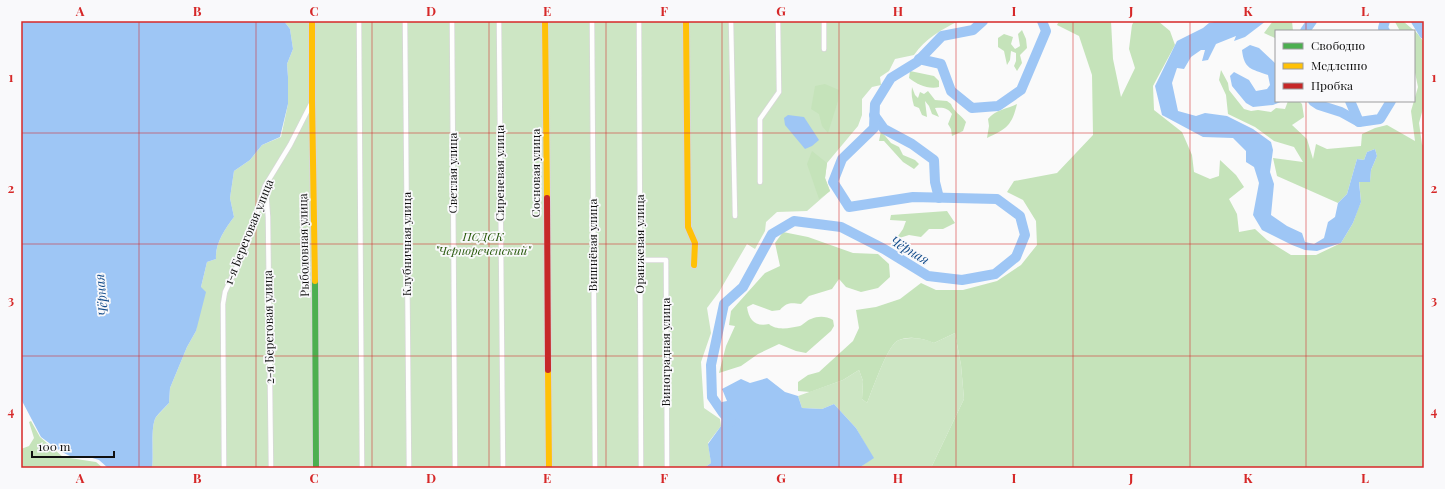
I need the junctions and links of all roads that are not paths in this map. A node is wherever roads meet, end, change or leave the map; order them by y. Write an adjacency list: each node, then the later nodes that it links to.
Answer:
1 (312, 21): 14 (street, Рыболовная улица)
2 (359, 21): 23 (street)
3 (405, 21): 24 (street, Клубничная улица)
4 (452, 21): 25 (street, Светлая улица)
5 (499, 21): 26 (street, Сиреневая улица)
6 (545, 21): 27 (street, Сосновая улица)
7 (592, 21): 28 (street, Вишнёвая улица)
8 (639, 21): 18 (street, Оранжевая улица)
9 (686, 21): 19 (street)
10 (731, 21): 17 (street)
11 (778, 21): 15 (street)
12 (824, 21): 13 (street)
13 (824, 49)
14 (312, 101): 16 (street, 1-я Береговая улица); 22 (street, Рыболовная улица)
15 (760, 182)
16 (265, 186): 20 (street, 1-я Береговая улица); 21 (street, 2-я Береговая улица)
17 (735, 216)
18 (641, 260): 29 (street, Оранжевая улица); 30 (street, Виноградная улица)
19 (694, 265)
20 (224, 468)
21 (271, 468)
22 (316, 468)
23 (362, 468)
24 (409, 468)
25 (455, 468)
26 (503, 468)
27 (549, 468)
28 (595, 468)
29 (641, 468)
30 (667, 468)

